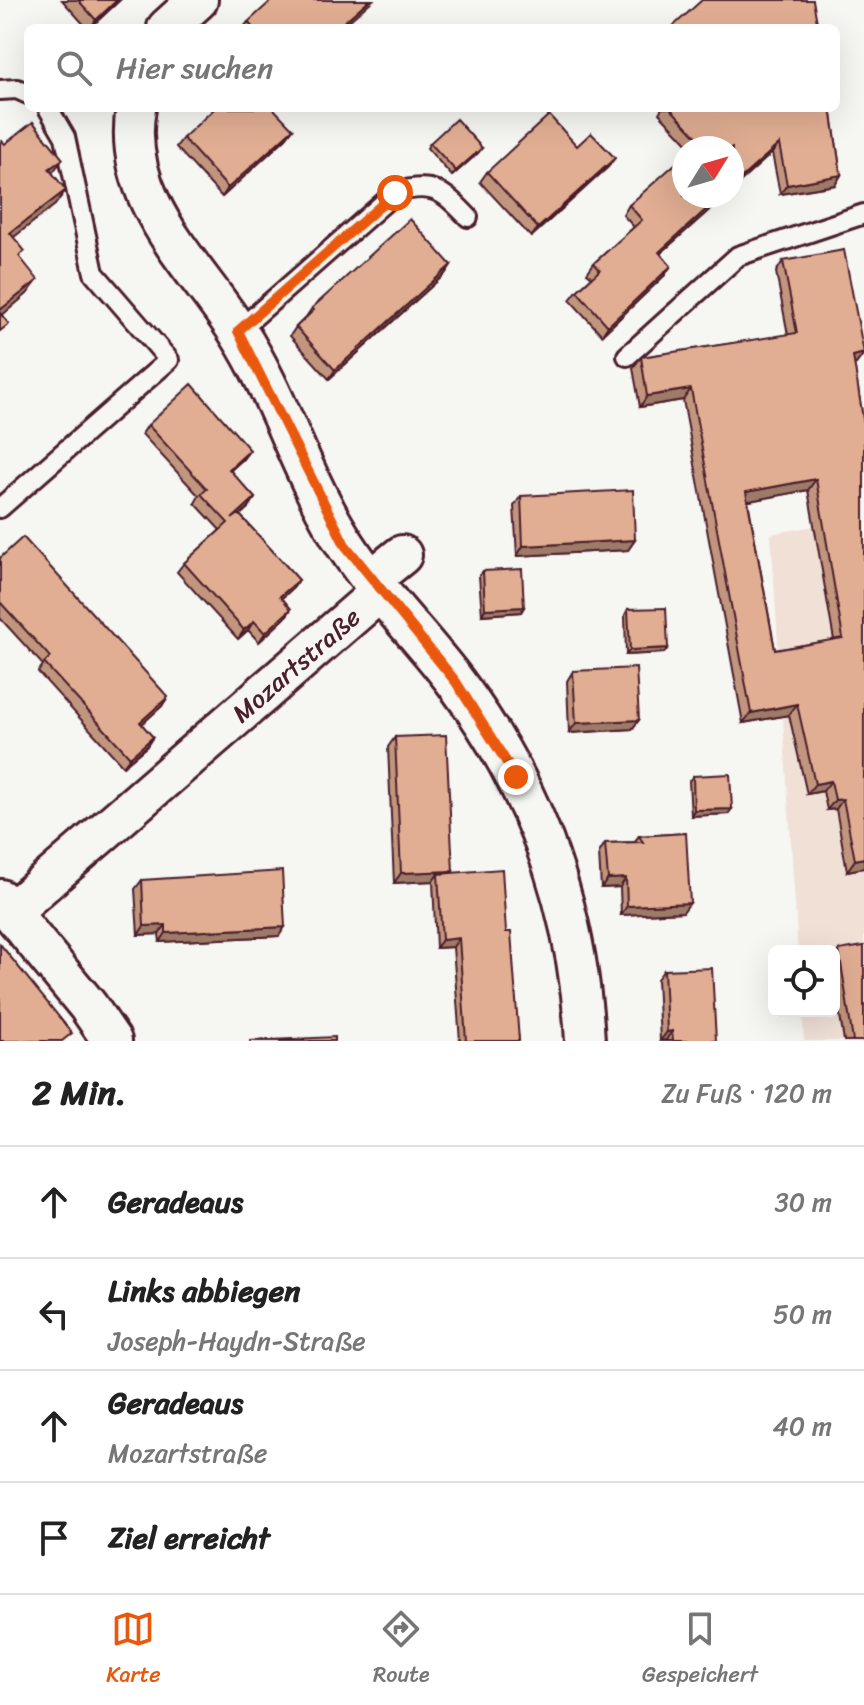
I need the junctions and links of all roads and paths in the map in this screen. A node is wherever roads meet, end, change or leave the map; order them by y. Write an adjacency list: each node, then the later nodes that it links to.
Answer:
1 (198, 0): 2 (street)
2 (171, 24)
3 (0, 90): 4 (lane)
4 (24, 92)
5 (50, 112): 11 (lane)
6 (136, 112): 9 (street)
7 (864, 214): 10 (lane)
8 (468, 217): 9 (lane)
9 (238, 331): 13 (street)
10 (627, 356)
11 (0, 508)
12 (402, 555): 13 (street, Mozartstraße)
13 (375, 586): 14 (street, Mozartstraße); 16 (street, Mozartstraße)
14 (5, 905): 15 (street)
15 (112, 1041)
16 (585, 1041)

